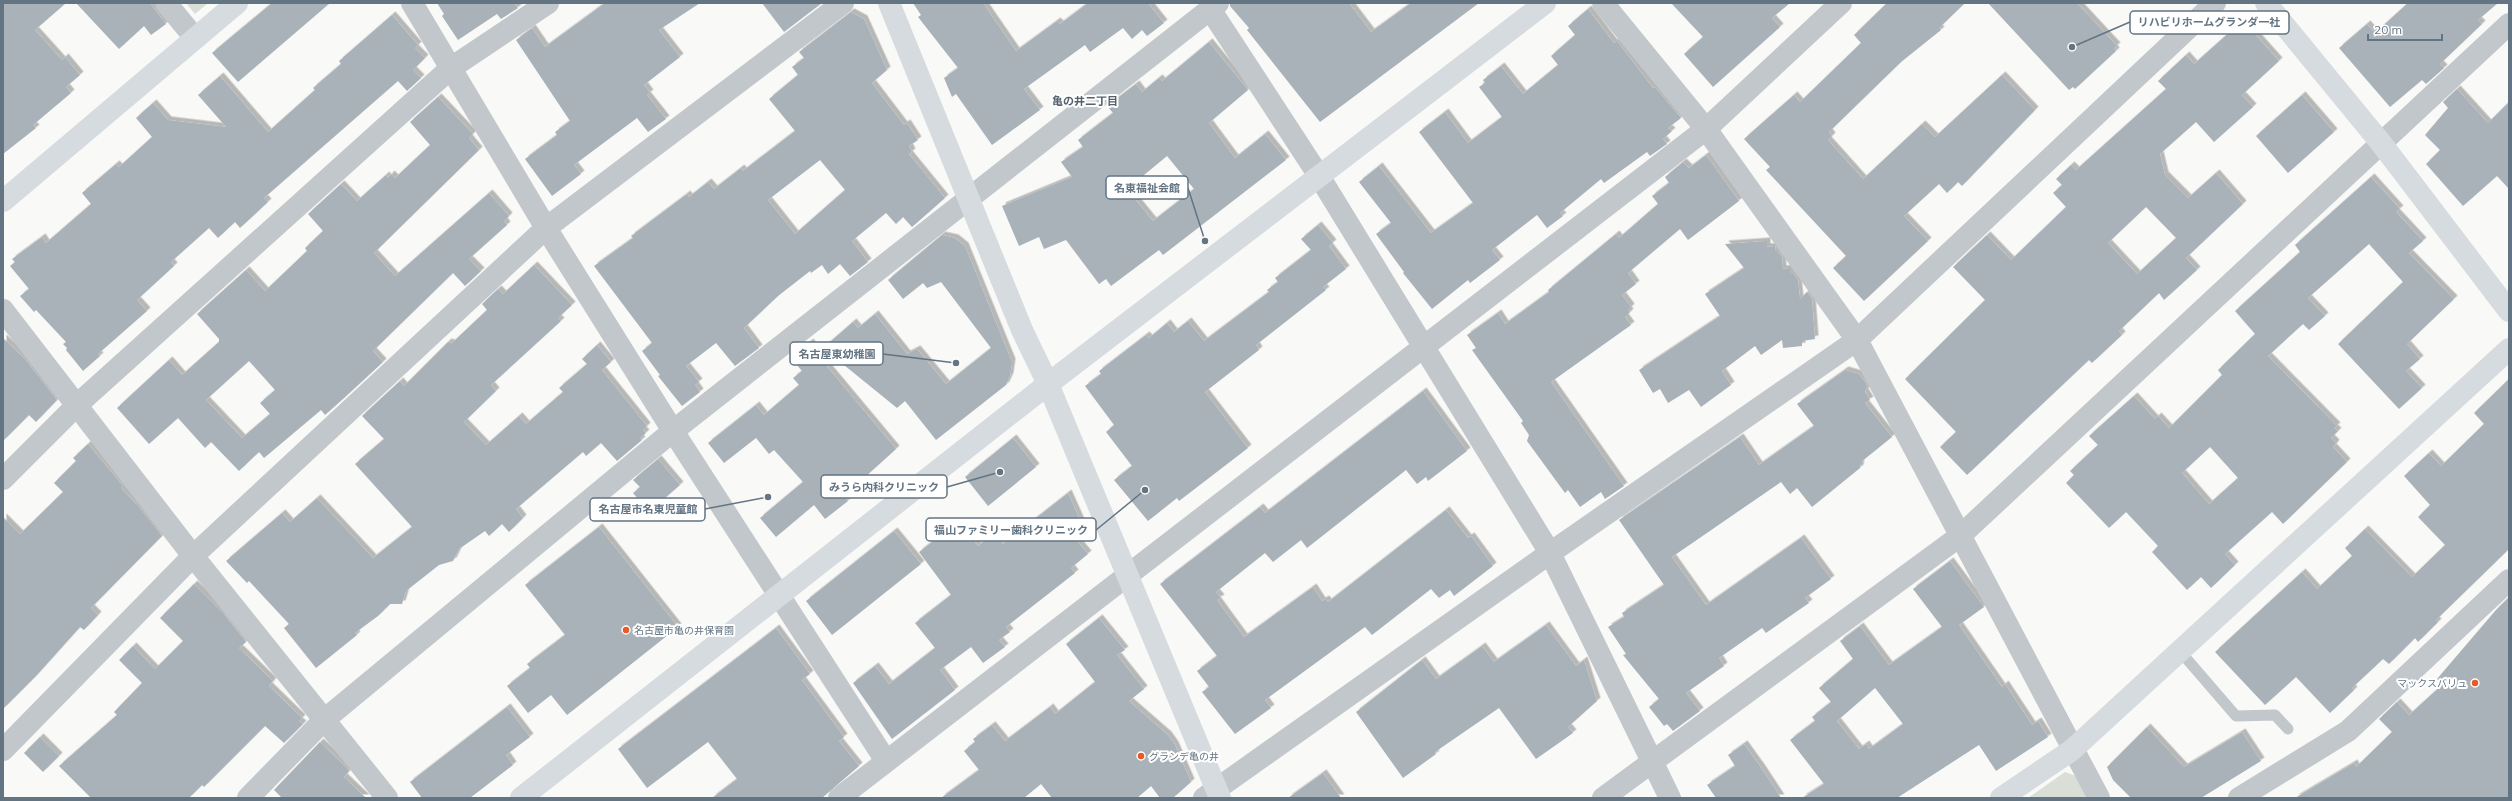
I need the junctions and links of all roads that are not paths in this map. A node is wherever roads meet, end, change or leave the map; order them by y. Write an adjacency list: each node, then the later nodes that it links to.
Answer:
1 (166, 3): 14 (street)
2 (237, 3): 14 (street)
3 (412, 3): 15 (street)
4 (548, 3): 15 (street)
5 (843, 3): 21 (street)
6 (889, 3): 19 (street)
7 (1545, 3): 18 (street)
8 (1603, 3): 16 (street)
9 (1841, 3): 16 (street)
10 (2215, 3): 24 (street)
11 (2266, 3): 17 (street)
12 (1214, 6): 18 (street); 19 (street)
13 (2509, 24): 17 (street)
14 (195, 38): 20 (street)
15 (451, 68): 21 (street); 28 (street)
16 (1706, 129): 24 (street); 25 (street)
17 (2381, 143): 23 (street); 31 (street)
18 (1319, 176): 25 (street); 27 (street)
19 (968, 201): 27 (street); 29 (street)
20 (3, 202)
21 (546, 228): 29 (street); 33 (street)
22 (3, 310): 28 (street)
23 (2509, 311)
24 (1857, 340): 31 (street); 32 (street)
25 (1426, 348): 32 (street); 34 (street)
26 (2509, 349): 37 (street)
27 (1048, 384): 34 (street); 36 (street)
28 (78, 404): 30 (street); 33 (street)
29 (673, 431): 36 (street); 38 (street)
30 (3, 479)
31 (1960, 536): 41 (street); 43 (street)
32 (1550, 552): 43 (street); 44 (street)
33 (193, 556): 38 (street); 40 (street)
34 (1127, 576): 42 (street); 44 (street)
35 (2509, 580): 53 (street)
36 (778, 596): 42 (street); 47 (street)
37 (2179, 650): 39 (lane); 41 (street)
38 (324, 720): 45 (street); 46 (street)
39 (2288, 729)
40 (3, 750)
41 (2072, 750): 51 (street); 52 (street)
42 (886, 761): 48 (street)
43 (1653, 761): 49 (street); 50 (street)
44 (1213, 795)
45 (248, 798)
46 (387, 798)
47 (521, 798)
48 (839, 798)
49 (1603, 798)
50 (1670, 798)
51 (2001, 798)
52 (2099, 798)
53 (2239, 798)

